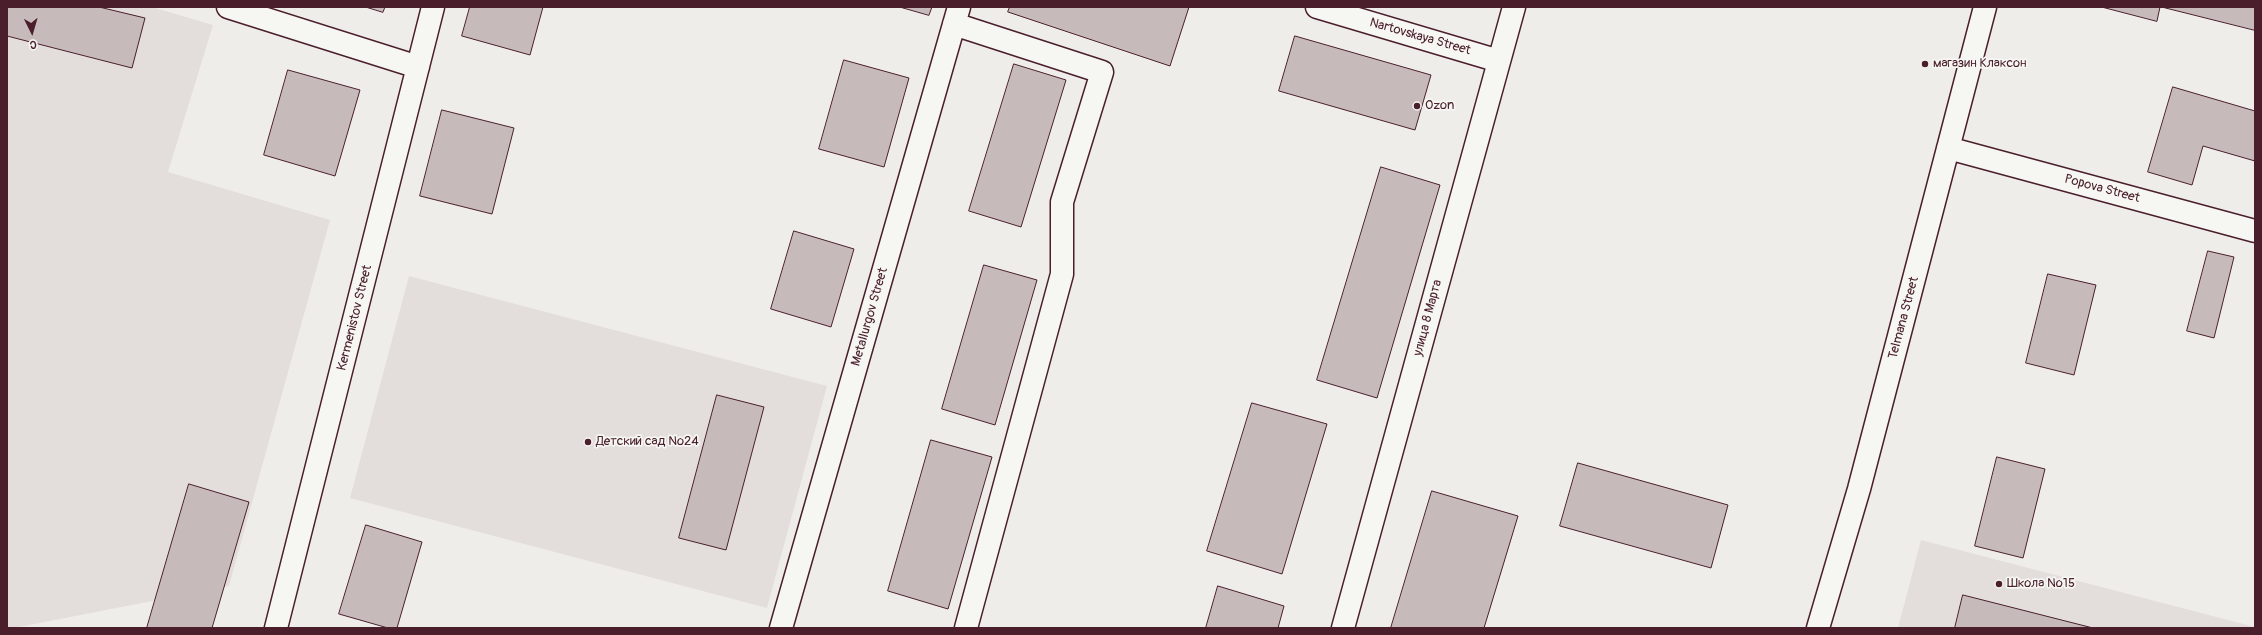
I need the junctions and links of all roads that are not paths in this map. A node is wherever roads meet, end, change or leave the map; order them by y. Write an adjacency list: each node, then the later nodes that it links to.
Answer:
1 (228, 7): 8 (street)
2 (433, 7): 8 (street, Kermenistov Street)
3 (1317, 7): 7 (street, Nartovskaya Street)
4 (1514, 7): 7 (street, улица 8 Марта)
5 (1985, 7): 9 (street, Telmana Street)
6 (956, 16): 12 (street, Metallurgov Street); 13 (street)
7 (1499, 61): 14 (street, улица 8 Марта)
8 (418, 67): 11 (street, Kermenistov Street)
9 (1948, 148): 10 (street, Popova Street); 15 (street, Telmana Street)
10 (2255, 231)
11 (276, 628)
12 (781, 628)
13 (966, 628)
14 (1343, 628)
15 (1818, 628)

